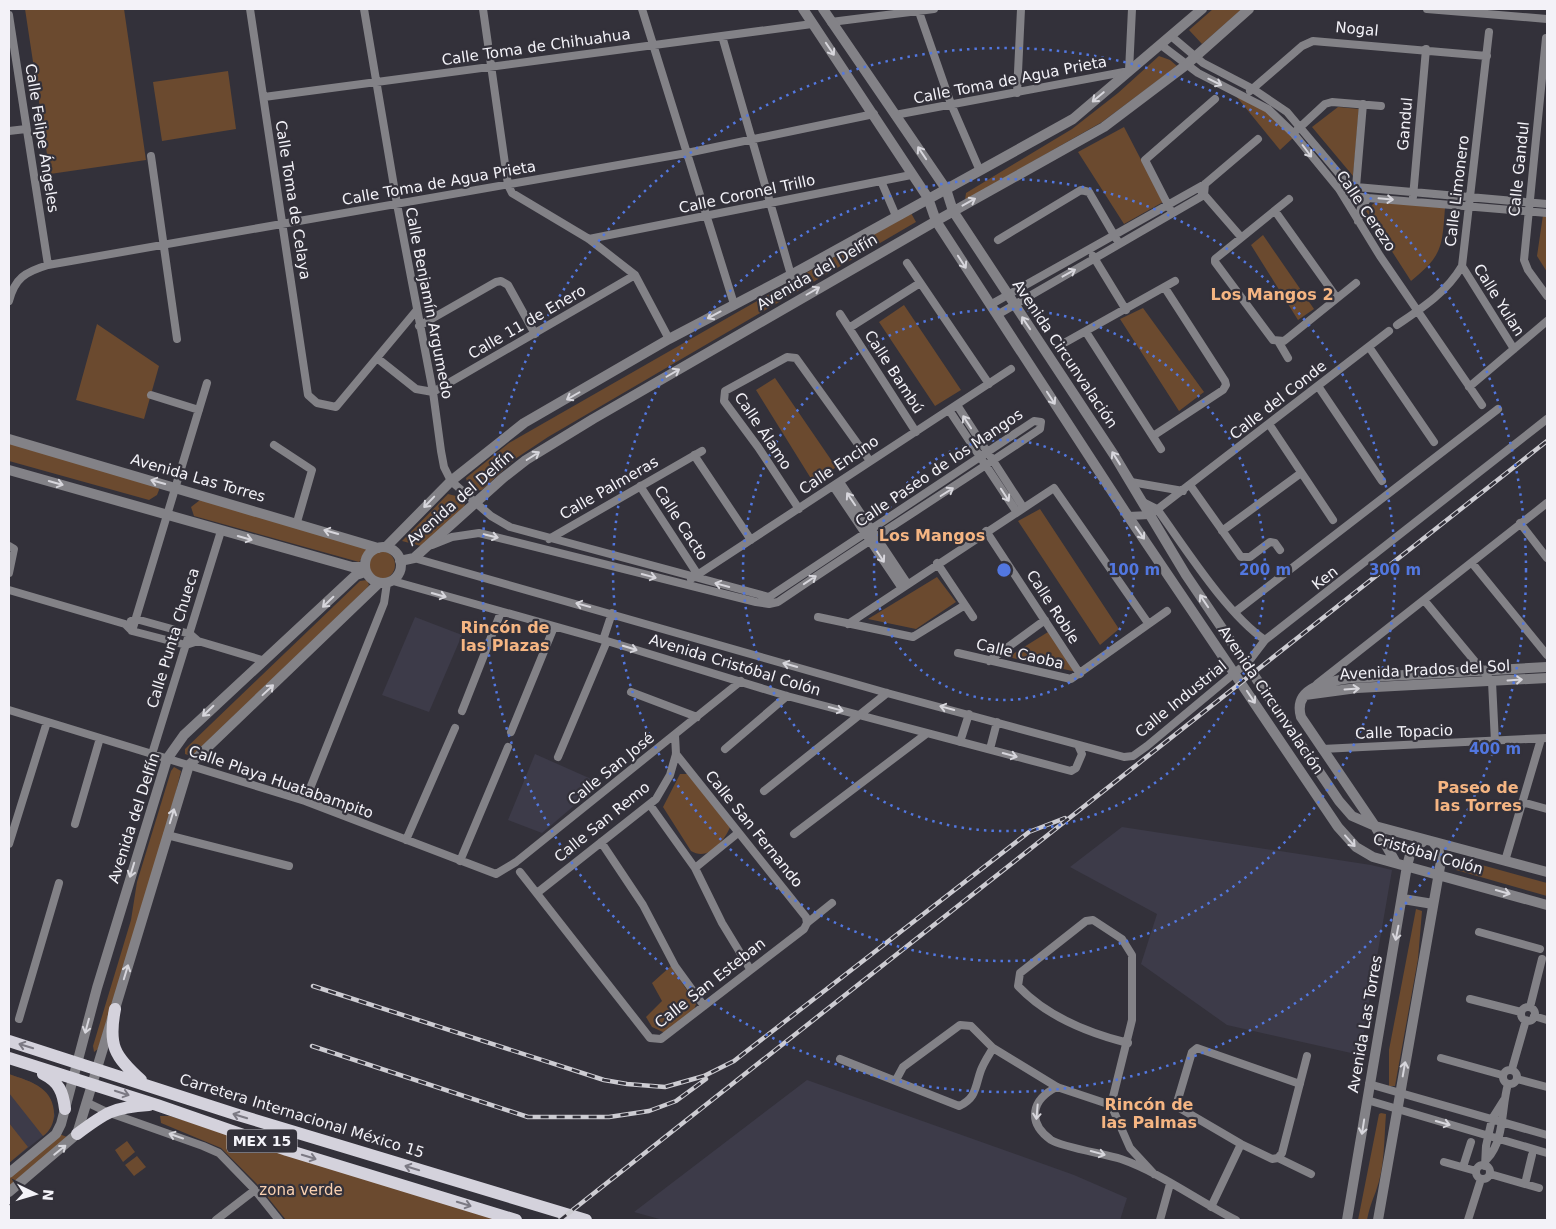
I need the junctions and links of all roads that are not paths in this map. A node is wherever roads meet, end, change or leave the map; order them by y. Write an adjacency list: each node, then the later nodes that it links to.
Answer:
1 (250, 9): 35 (street, Calle Toma de Celaya)
2 (364, 9): 31 (street, Calle Benjamín Argumedo)
3 (483, 9): 29 (street)
4 (642, 9): 22 (street)
5 (803, 9): 17 (street, Avenida Circunvalación)
6 (823, 9): 16 (street, Avenida Circunvalación)
7 (934, 9): 13 (street)
8 (1021, 9): 33 (street)
9 (1132, 9): 30 (street)
10 (1202, 9): 20 (street, Avenida del Delfín)
11 (1249, 9): 25 (street, Avenida del Delfín)
12 (1427, 9): 15 (street)
13 (918, 10): 16 (street); 37 (street)
14 (9, 15): 43 (street, Calle Felipe Ángeles)
15 (1547, 19)
16 (831, 22): 41 (street, Avenida Circunvalación)
17 (812, 24): 19 (street, Calle Toma de Chihuahua); 40 (street, Avenida Circunvalación, one-way to 40)
18 (1489, 32): 26 (street, Calle Limonero)
19 (722, 36): 22 (street, Calle Toma de Chihuahua); 47 (street)
20 (1171, 36): 23 (street, Avenida del Delfín); 25 (street)
21 (1546, 38): 27 (street, Calle Gandul)
22 (653, 45): 29 (street, Calle Toma de Chihuahua); 48 (street)
23 (1161, 45): 28 (street); 30 (street, Avenida del Delfín)
24 (1426, 49): 26 (street, Nogal); 32 (street, Nogal); 58 (street, Gandul)
25 (1196, 56): 28 (street, Avenida del Delfín); 32 (street, Calle Cerezo)
26 (1487, 56): 60 (street, Calle Limonero)
27 (1546, 63): 66 (street, Calle Gandul)
28 (1186, 65): 34 (street, Calle Cerezo, one-way to 34); 71 (street, Avenida del Delfín, one-way to 28)
29 (491, 66): 31 (street, Calle Toma de Chihuahua); 53 (street)
30 (1129, 71): 33 (street, Calle Toma de Agua Prieta); 50 (street, Avenida del Delfín, one-way to 50)
31 (376, 82): 35 (street, Calle Toma de Chihuahua); 67 (street, Calle Benjamín Argumedo)
32 (1253, 89): 34 (street, Nogal); 42 (street, Calle Cerezo)
33 (1017, 93): 37 (street, Calle Toma de Agua Prieta)
34 (1245, 96): 45 (street, Calle Cerezo)
35 (264, 97): 80 (street, Calle Toma de Celaya)
36 (1215, 99): 69 (street)
37 (951, 104): 41 (street, Calle Toma de Agua Prieta); 50 (street)
38 (1363, 104): 39 (street); 42 (street); 55 (street)
39 (1381, 106)
40 (874, 114): 47 (street, Calle Toma de Agua Prieta); 51 (street, Avenida Circunvalación)
41 (896, 115): 56 (street, Avenida Circunvalación, one-way to 41)
42 (1300, 126): 45 (street); 55 (street, Calle Cerezo)
43 (26, 128): 44 (street); 90 (street, Calle Felipe Ángeles)
44 (9, 131)
45 (1294, 133): 57 (street, Calle Cerezo, one-way to 57)
46 (1258, 139): 54 (street)
47 (752, 140): 48 (street, Calle Toma de Agua Prieta); 64 (street)
48 (687, 153): 53 (street, Calle Toma de Agua Prieta); 77 (street)
49 (151, 156): 86 (street)
50 (980, 171): 56 (street, Avenida del Delfín)
51 (911, 175): 52 (street, Calle Coronel Trillo); 61 (street, Avenida Circunvalación)
52 (881, 181): 64 (street, Calle Coronel Trillo); 76 (street)
53 (508, 185): 67 (street, Calle Toma de Agua Prieta); 83 (street)
54 (1202, 186): 59 (street); 69 (street)
55 (1356, 187): 58 (street)
56 (946, 189): 61 (street, Avenida del Delfín); 71 (street, Avenida Circunvalación)
57 (1339, 190): 62 (street); 79 (street, Calle Cerezo)
58 (1414, 192): 60 (street); 65 (street, Gandul)
59 (1204, 194): 75 (street); 82 (street)
60 (1469, 197): 66 (street); 70 (street, Calle Limonero)
61 (928, 198): 76 (street, Avenida del Delfín); 78 (street, Avenida Circunvalación)
62 (1368, 198): 65 (street, one-way to 65); 79 (street)
63 (1289, 199): 72 (street)
64 (771, 202): 77 (street, Calle Coronel Trillo); 93 (street)
65 (1413, 202): 70 (street)
66 (1529, 202): 68 (street); 73 (street, Calle Gandul)
67 (397, 204): 80 (street, Calle Toma de Agua Prieta); 108 (street, Calle Benjamín Argumedo)
68 (1547, 204)
69 (1168, 205): 75 (street); 81 (street)
70 (1468, 206): 73 (street); 91 (street, Calle Limonero)
71 (953, 211): 78 (street, Avenida del Delfín); 100 (street, Avenida Circunvalación)
72 (1275, 211): 82 (street); 102 (street)
73 (1528, 211): 74 (street); 101 (street, Calle Gandul)
74 (1547, 213)
75 (1173, 214): 85 (street)
76 (896, 216): 93 (street, Avenida del Delfín)
77 (707, 218): 83 (street, Calle Coronel Trillo); 104 (street)
78 (936, 221): 105 (street, Avenida Circunvalación, one-way to 105); 159 (street, Avenida del Delfín, one-way to 78)
79 (1358, 221): 109 (street, Calle Cerezo)
80 (283, 224): 86 (street, Calle Toma de Agua Prieta); 125 (street, Calle Toma de Celaya)
81 (1114, 235): 84 (street); 85 (street); 87 (street)
82 (1241, 237): 121 (street)
83 (589, 239): 92 (street)
84 (998, 240)
85 (1120, 243): 88 (street)
86 (163, 245): 90 (street, Calle Toma de Agua Prieta); 119 (street)
87 (1089, 250): 88 (street); 94 (street)
88 (1095, 259): 99 (street, one-way to 88); 107 (street)
89 (907, 263): 96 (street)
90 (48, 265): 103 (street, Calle Toma de Agua Prieta)
91 (1462, 266): 109 (street, Calle Limonero); 124 (street, Calle Yulan)
92 (635, 275): 118 (street, Calle 11 de Enero); 120 (street)
93 (791, 275): 104 (street, Avenida del Delfín)
94 (1031, 282): 99 (street); 100 (street)
95 (1175, 282): 98 (street)
96 (920, 283): 115 (street, Calle Bambú); 129 (street)
97 (1356, 284): 102 (street)
98 (1165, 288): 107 (street); 141 (street)
99 (1037, 291): 106 (street)
100 (1007, 295): 105 (street); 106 (street, Avenida Circunvalación)
101 (1547, 296)
102 (1337, 298): 121 (street)
103 (9, 301)
104 (734, 304): 120 (street, Avenida del Delfín, one-way to 120)
105 (990, 304): 111 (street, Avenida Circunvalación)
106 (1014, 306): 111 (street); 153 (street, Avenida Circunvalación, one-way to 106)
107 (1126, 310): 117 (street)
108 (416, 311): 114 (street, Calle Benjamín Argumedo); 125 (street)
109 (1417, 312): 113 (street, Calle Limonero); 131 (street, Calle Cerezo)
110 (840, 314): 115 (street, Calle Bambú)
111 (997, 315): 165 (street, Avenida Circunvalación, one-way to 165)
112 (1547, 321): 124 (street)
113 (1397, 325)
114 (419, 326): 118 (street); 132 (street, Calle Benjamín Argumedo)
115 (849, 328): 140 (street, Calle Bambú)
116 (1389, 331): 123 (street, Calle del Conde)
117 (1086, 332): 122 (street); 141 (street)
118 (535, 334): 132 (street, Calle 11 de Enero)
119 (177, 339)
120 (669, 339): 151 (street, Avenida del Delfín, one-way to 151)
121 (1278, 341): 126 (street)
122 (1066, 342)
123 (1369, 347): 130 (street, Calle del Conde); 143 (street)
124 (1514, 349): 131 (street)
125 (377, 358): 132 (street)
126 (1288, 358)
127 (1011, 369): 129 (street, Calle Encino)
128 (207, 384): 137 (street)
129 (989, 384): 135 (street, Calle Encino)
130 (1318, 386): 139 (street, Calle del Conde); 152 (street)
131 (1469, 387): 134 (street, Calle Cerezo)
132 (433, 392): 151 (street, Calle Benjamín Argumedo)
133 (152, 396): 137 (street)
134 (1482, 405)
135 (953, 407): 140 (street, Calle Encino); 146 (street)
136 (1498, 409): 196 (street)
137 (199, 410): 157 (street)
138 (1547, 419): 208 (street, Ken)
139 (1269, 424): 150 (street); 155 (street, Calle del Conde)
140 (916, 432): 147 (street, Calle Encino)
141 (1153, 436): 145 (street)
142 (9, 439): 157 (street, Avenida Las Torres, one-way to 142)
143 (1434, 442)
144 (274, 445): 167 (street)
145 (1161, 449)
146 (984, 455): 148 (street); 148 (street, Calle Paseo de los Mangos); 172 (street, Calle Paseo de los Mangos)
147 (870, 461): 154 (street, Calle Encino); 161 (street, Calle Álamo)
148 (990, 464): 162 (street); 172 (street, Calle Paseo de los Mangos, one-way to 148)
149 (9, 470): 164 (street, one-way to 164)
150 (1301, 473): 166 (street); 171 (street)
151 (452, 481): 159 (street, Calle Benjamín Argumedo); 177 (street, Avenida del Delfín, one-way to 177)
152 (1382, 481)
153 (1131, 482): 158 (street); 163 (street, Avenida Circunvalación)
154 (836, 484): 161 (street, Calle Encino); 172 (street)
155 (1190, 485): 158 (street, Calle del Conde); 171 (street)
156 (640, 486): 173 (street, Calle Palmeras); 174 (street, Calle Palmeras); 187 (street, Calle Cacto)
157 (176, 487): 164 (street); 167 (street, Avenida Las Torres)
158 (1183, 491): 163 (street)
159 (475, 502): 173 (street, Calle Paseo de los Mangos); 176 (street, Avenida del Delfín)
160 (1547, 503): 168 (street)
161 (799, 508): 174 (street, Calle Encino)
162 (1019, 509): 170 (street); 202 (street)
163 (1154, 512): 165 (street); 196 (street); 258 (street, Avenida Circunvalación, one-way to 163)
164 (167, 515): 169 (street); 200 (street)
165 (1128, 516): 256 (street, Avenida Circunvalación, one-way to 256)
166 (1333, 520)
167 (297, 522): 177 (street, Avenida Las Torres, one-way to 167)
168 (1520, 524): 181 (street); 184 (street)
169 (221, 531): 185 (street, one-way to 185); 207 (street, Calle Punta Chueca)
170 (986, 531): 183 (street); 201 (street, Calle Roble)
171 (1222, 531): 179 (street)
172 (871, 535): 187 (street, Calle Paseo de los Mangos, one-way to 187); 189 (street, Calle Paseo de los Mangos, one-way to 172); 190 (street)
173 (550, 539): 178 (street, Calle Palmeras); 187 (street, Calle Paseo de los Mangos)
174 (751, 540): 187 (street, Calle Encino)
175 (9, 546): 186 (street)
176 (428, 546): 178 (street, Calle Paseo de los Mangos, one-way to 178); 180 (street, Avenida del Delfín)
177 (382, 547): 182 (street); 185 (street)
178 (540, 548): 189 (street, Calle Paseo de los Mangos, one-way to 189)
179 (1280, 550)
180 (414, 558): 182 (street, Avenida del Delfín); 197 (street, Avenida Cristóbal Colón, one-way to 180)
181 (1547, 558)
182 (400, 562): 188 (street)
183 (937, 563): 190 (street); 193 (street)
184 (1472, 563): 192 (street); 213 (street)
185 (365, 570): 188 (street); 214 (street, Avenida del Delfín, one-way to 214)
186 (9, 573)
187 (696, 576): 189 (street, Calle Encino)
188 (386, 582): 195 (street, Avenida Cristóbal Colón, one-way to 195); 252 (street, one-way to 188); 255 (street)
189 (684, 585)
190 (904, 585): 204 (street)
191 (9, 590): 203 (street)
192 (1424, 600): 217 (street); 222 (street)
193 (965, 605): 199 (street); 204 (street)
194 (1167, 611): 202 (street, Calle Caoba)
195 (501, 612): 205 (street, Avenida Cristóbal Colón); 228 (street)
196 (1235, 612): 208 (street)
197 (612, 613): 210 (street); 224 (street, Avenida Cristóbal Colón, one-way to 197)
198 (818, 617): 204 (street)
199 (973, 617)
200 (136, 619): 203 (street); 206 (street); 207 (street)
201 (1045, 620): 215 (street); 218 (street, Calle Roble)
202 (1148, 623): 218 (street, Calle Caoba)
203 (125, 624): 206 (street)
204 (848, 624)
205 (554, 627): 210 (street, Avenida Cristóbal Colón); 235 (street)
206 (132, 631): 211 (street)
207 (190, 634): 209 (street); 211 (street, Calle Punta Chueca)
208 (1265, 640): 249 (street, Calle Industrial)
209 (198, 641): 211 (street); 214 (street)
210 (605, 641): 220 (street, Avenida Cristóbal Colón, one-way to 220); 250 (street)
211 (186, 645): 247 (street, Calle Punta Chueca)
212 (958, 653): 215 (street, Calle Caoba)
213 (1547, 656)
214 (262, 660): 251 (street, Avenida del Delfín, one-way to 251)
215 (989, 660): 218 (street, Calle Caoba)
216 (1547, 667): 217 (street, Avenida Prados del Sol)
217 (1482, 670): 221 (street); 222 (street, Avenida Prados del Sol)
218 (1080, 674)
219 (1547, 678): 221 (street, Avenida Prados del Sol, one-way to 219)
220 (741, 681): 225 (street, Avenida Cristóbal Colón); 231 (street, Calle San José)
221 (1492, 682): 226 (street, Avenida Prados del Sol, one-way to 221); 241 (street)
222 (1314, 686): 226 (street)
223 (631, 692): 231 (street)
224 (887, 693): 229 (street, Avenida Cristóbal Colón, one-way to 224); 230 (street)
225 (787, 696): 230 (street, Avenida Cristóbal Colón, one-way to 230); 244 (street)
226 (1304, 696): 245 (street)
227 (9, 710): 232 (street, Calle Playa Huatabampito)
228 (462, 712)
229 (969, 714): 233 (street, Avenida Cristóbal Colón); 240 (street)
230 (859, 716): 236 (street, Avenida Cristóbal Colón); 253 (street)
231 (696, 717): 237 (street, Calle San José)
232 (47, 722): 238 (street, Calle Playa Huatabampito); 269 (street)
233 (997, 722): 242 (street, Avenida Cristóbal Colón); 246 (street)
234 (455, 728): 266 (street)
235 (511, 732)
236 (926, 734): 240 (street, Avenida Cristóbal Colón); 264 (street)
237 (675, 735): 248 (street, Calle San Remo); 278 (street, Calle San José)
238 (100, 738): 247 (street, Calle Playa Huatabampito); 261 (street)
239 (1544, 739): 241 (street, Calle Topacio); 257 (street)
240 (960, 742): 246 (street, Avenida Cristóbal Colón)
241 (1495, 742): 245 (street, Calle Topacio)
242 (1078, 745): 246 (street, Avenida Cristóbal Colón, one-way to 242); 249 (street, Avenida Cristóbal Colón)
243 (508, 747): 270 (street)
244 (724, 749)
245 (1322, 749): 254 (street)
246 (990, 750)
247 (152, 754): 251 (street, Calle Playa Huatabampito)
248 (676, 754): 259 (street, Calle San Remo); 263 (street, Calle San Fernando)
249 (1132, 756)
250 (558, 757)
251 (167, 759): 252 (street, Calle Playa Huatabampito); 308 (street, Avenida del Delfín, one-way to 308)
252 (189, 765): 255 (street, Calle Playa Huatabampito); 265 (street, one-way to 252)
253 (764, 791)
254 (1352, 792): 258 (street); 262 (street)
255 (305, 802): 266 (street, Calle Playa Huatabampito)
256 (1321, 802): 272 (street, Cristóbal Colón, one-way to 272)
257 (1522, 802): 260 (street); 271 (street)
258 (1340, 803): 262 (street, Avenida Circunvalación)
259 (650, 805): 268 (street, Calle San Remo); 275 (street)
260 (1547, 809)
261 (75, 824)
262 (1375, 826): 267 (street, Cristóbal Colón); 272 (street)
263 (738, 834): 275 (street); 286 (street, Calle San Fernando)
264 (794, 834)
265 (167, 835): 273 (street); 294 (street, one-way to 265)
266 (406, 840): 270 (street, Calle Playa Huatabampito)
267 (1429, 841): 271 (street, Cristóbal Colón); 274 (street, Avenida Las Torres); 279 (street)
268 (601, 842): 281 (street, Calle San Remo); 292 (street)
269 (9, 844)
270 (460, 861): 278 (street, Calle Playa Huatabampito)
271 (1505, 861): 277 (street, Cristóbal Colón)
272 (1396, 863): 274 (street, Cristóbal Colón)
273 (289, 866)
274 (1407, 866): 279 (street, Cristóbal Colón); 282 (street, Avenida Las Torres)
275 (695, 868): 290 (street)
276 (520, 872): 281 (street, Calle San Esteban)
277 (1547, 872)
278 (496, 874)
279 (1439, 874): 284 (street); 285 (street, Cristóbal Colón, one-way to 285)
280 (59, 883): 297 (street)
281 (537, 893): 292 (street, Calle San Esteban)
282 (1403, 899): 284 (street); 318 (street, Avenida Las Torres, one-way to 318)
283 (832, 903): 286 (street, Calle San Esteban)
284 (1433, 904): 322 (street, one-way to 284)
285 (1547, 905)
286 (807, 923): 290 (street, Calle San Esteban)
287 (1479, 932): 288 (street)
288 (1544, 948): 289 (street)
289 (1545, 959): 293 (street)
290 (750, 969): 292 (street, Calle San Esteban)
291 (1470, 998): 295 (street)
292 (704, 1006)
293 (1530, 1007): 295 (street); 296 (street)
294 (115, 1009): 309 (street); 316 (main road)
295 (1521, 1012): 298 (street)
296 (1534, 1016): 298 (street); 299 (street)
297 (19, 1019)
298 (1526, 1020): 310 (street)
299 (1547, 1020)
300 (9, 1041): 308 (main road, Carretera Internacional México 15 / MEX 15, one-way to 300)
301 (1128, 1043): 301 (street); 327 (street)
302 (993, 1048): 314 (street); 314 (street); 320 (street)
303 (1307, 1056): 317 (street)
304 (9, 1058): 307 (main road, MEX 15)
305 (1441, 1058): 311 (street)
306 (840, 1059): 314 (street)
307 (26, 1063): 312 (main road, MEX 15); 328 (main road)
308 (77, 1063): 309 (main road, Carretera Internacional México 15 / MEX 15); 312 (street)
309 (96, 1068): 315 (street); 316 (main road, Carretera Internacional México 15 / MEX 15)
310 (1512, 1069): 311 (street); 313 (street)
311 (1502, 1075): 319 (street)
312 (73, 1078): 315 (main road, MEX 15); 328 (street)
313 (1517, 1079): 319 (street); 321 (street)
314 (896, 1080)
315 (91, 1083): 325 (street); 326 (main road, MEX 15, one-way to 326)
316 (144, 1084): 359 (main road, Carretera Internacional México 15 / MEX 15, one-way to 316)
317 (1300, 1084): 338 (street); 342 (street)
318 (1369, 1084): 322 (street); 323 (street, Avenida Las Torres)
319 (1508, 1084): 324 (street)
320 (1057, 1087): 327 (street); 343 (street, one-way to 343)
321 (1547, 1087)
322 (1399, 1094): 329 (street); 331 (street)
323 (1367, 1100): 329 (street); 365 (street, Avenida Las Torres, one-way to 365)
324 (1504, 1100): 331 (street); 332 (street)
325 (86, 1102): 330 (street); 333 (street)
326 (157, 1104): 330 (main road); 362 (main road, MEX 15, one-way to 362)
327 (1111, 1105): 339 (street)
328 (65, 1110): 348 (street)
329 (1396, 1110): 335 (street, one-way to 335); 366 (street)
330 (107, 1112): 333 (main road); 356 (street, one-way to 330)
331 (1492, 1119): 332 (street); 335 (street)
332 (1502, 1122): 334 (street); 336 (street)
333 (77, 1134): 357 (street, one-way to 333)
334 (1547, 1135)
335 (1488, 1136): 336 (street); 345 (street)
336 (1497, 1139): 340 (street); 345 (street)
337 (1471, 1142): 346 (street)
338 (1241, 1144): 342 (street); 358 (street)
339 (1130, 1148): 343 (street); 349 (street)
340 (1547, 1152)
341 (1532, 1155): 354 (street)
342 (1278, 1158): 350 (street)
343 (1122, 1160): 349 (street)
344 (1444, 1162): 346 (street)
345 (1486, 1162): 347 (street); 351 (street)
346 (1463, 1167): 347 (street)
347 (1476, 1170): 352 (street)
348 (9, 1174)
349 (1154, 1174): 353 (street)
350 (1311, 1174)
351 (1490, 1174): 352 (street); 354 (street)
352 (1481, 1179): 367 (street)
353 (1170, 1184): 358 (street); 363 (street)
354 (1525, 1184): 355 (street)
355 (1539, 1188)
356 (255, 1190): 360 (street); 361 (street)
357 (9, 1192)
358 (1211, 1208): 364 (street)
359 (581, 1219)
360 (216, 1220)
361 (279, 1220)
362 (516, 1220)
363 (1160, 1220)
364 (1236, 1220)
365 (1347, 1220)
366 (1378, 1220)
367 (1468, 1220)

